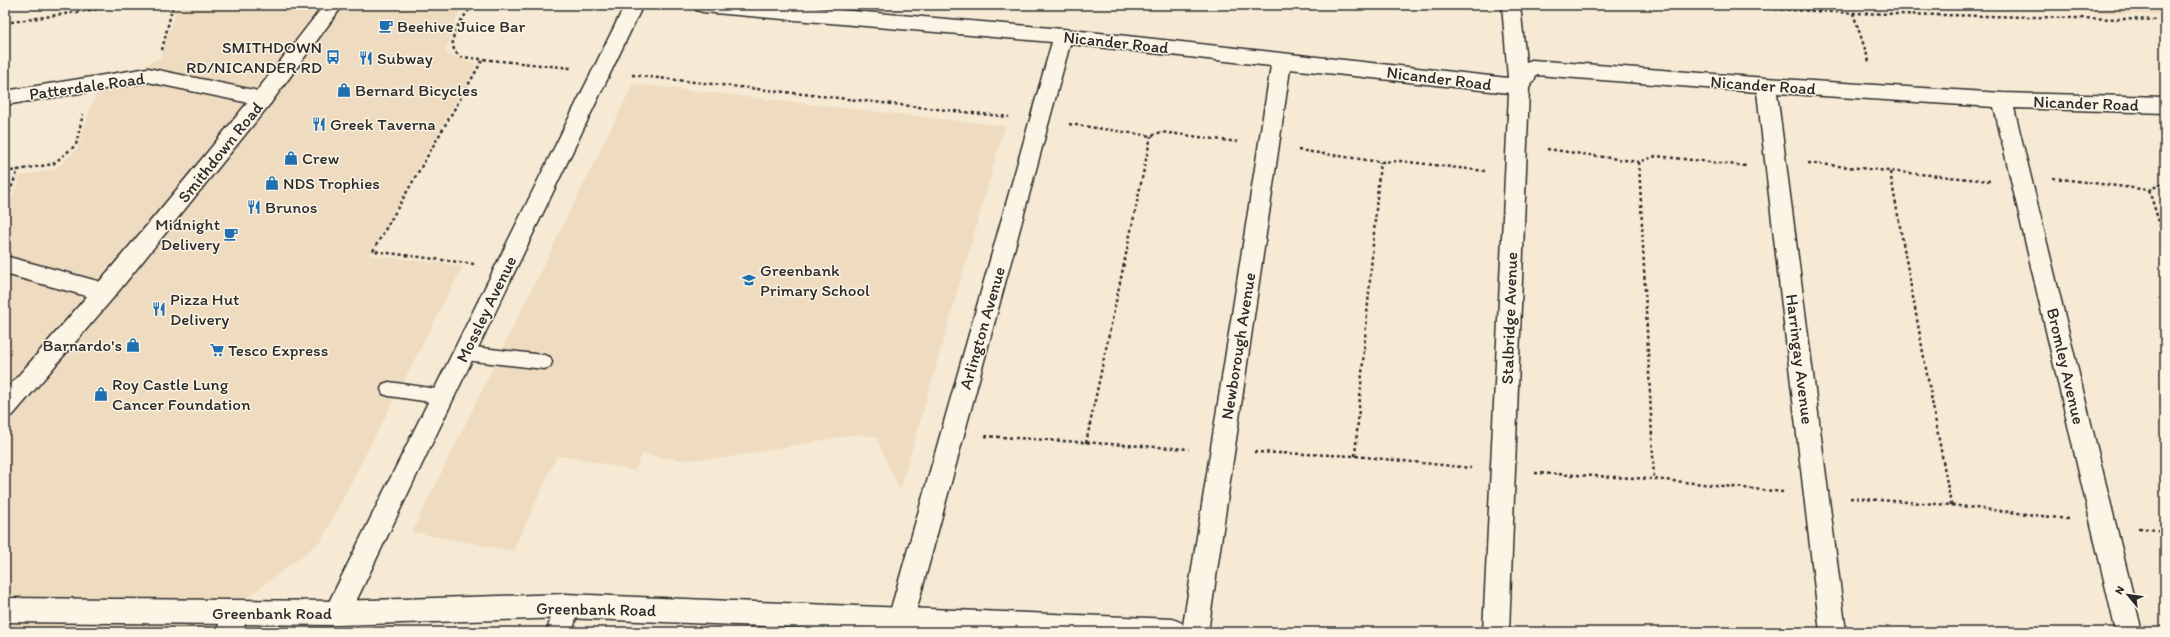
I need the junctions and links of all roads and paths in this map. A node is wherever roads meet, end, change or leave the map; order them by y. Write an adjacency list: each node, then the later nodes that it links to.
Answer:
1 (123, 5): 11 (path)
2 (173, 5): 16 (path)
3 (334, 5): 22 (main road, Smithdown Road)
4 (473, 5): 13 (path)
5 (634, 5): 15 (main road, Mossley Avenue)
6 (703, 5): 12 (main road, Nicander Road)
7 (1511, 5): 19 (main road, Stalbridge Avenue)
8 (1697, 5): 9 (path)
9 (1853, 13): 10 (path); 20 (path)
10 (2165, 20)
11 (5, 22)
12 (1063, 36): 14 (main road, Nicander Road); 25 (main road, Arlington Avenue)
13 (484, 59): 15 (path); 42 (path)
14 (1282, 60): 19 (main road, Nicander Road); 28 (main road, Newborough Avenue)
15 (602, 72): 25 (path); 42 (main road, Mossley Avenue)
16 (148, 75): 17 (main road, Patterdale Road); 22 (main road, Patterdale Road)
17 (90, 85): 21 (main road, Patterdale Road); 32 (path)
18 (1766, 86): 19 (main road, Nicander Road); 20 (main road, Nicander Road); 31 (main road, Harringay Avenue)
19 (1519, 87): 27 (main road, Stalbridge Avenue)
20 (1879, 93): 23 (main road, Nicander Road)
21 (5, 98)
22 (263, 99): 43 (main road, Smithdown Road)
23 (2002, 100): 24 (main road, Nicander Road); 36 (main road, Bromley Avenue)
24 (2165, 105)
25 (1040, 120): 26 (path); 49 (main road, Arlington Avenue)
26 (1150, 136): 28 (path); 50 (path)
27 (1516, 145): 30 (path); 35 (main road, Stalbridge Avenue)
28 (1268, 146): 29 (path); 51 (main road, Newborough Avenue)
29 (1380, 162): 35 (path); 52 (path)
30 (1639, 162): 31 (path); 54 (path)
31 (1776, 165): 34 (path); 55 (main road, Harringay Avenue)
32 (18, 170): 33 (path); 39 (path)
33 (5, 172)
34 (1890, 172): 36 (path); 56 (path)
35 (1515, 175): 53 (main road, Stalbridge Avenue)
36 (2021, 179): 38 (path); 57 (main road, Bromley Avenue)
37 (2165, 182): 38 (path)
38 (2149, 190): 40 (path)
39 (5, 204)
40 (2165, 241)
41 (5, 265): 43 (main road)
42 (506, 268): 44 (main road, Mossley Avenue)
43 (105, 292): 48 (main road, Smithdown Road)
44 (465, 352): 45 (lane); 47 (main road, Mossley Avenue)
45 (544, 362)
46 (389, 389): 47 (lane)
47 (444, 397): 61 (main road, Mossley Avenue)
48 (6, 408)
49 (952, 433): 50 (path); 63 (main road, Arlington Avenue)
50 (1086, 443): 51 (path)
51 (1223, 450): 52 (path); 66 (main road, Newborough Avenue)
52 (1356, 456): 53 (path)
53 (1502, 471): 54 (path); 67 (main road, Stalbridge Avenue)
54 (1654, 479): 55 (path)
55 (1817, 496): 56 (path); 68 (main road, Harringay Avenue)
56 (1951, 505): 57 (path)
57 (2104, 524): 58 (path); 69 (main road, Bromley Avenue)
58 (2165, 531)
59 (9, 604): 62 (main road, Greenbank Road)
60 (565, 606): 61 (main road, Greenbank Road); 63 (main road, Greenbank Road); 64 (main road)
61 (337, 614): 62 (main road, Greenbank Road)
62 (233, 623)
63 (886, 623): 65 (main road, Greenbank Road)
64 (560, 632)
65 (1173, 632)
66 (1195, 632)
67 (1496, 632)
68 (1834, 632)
69 (2129, 632)

